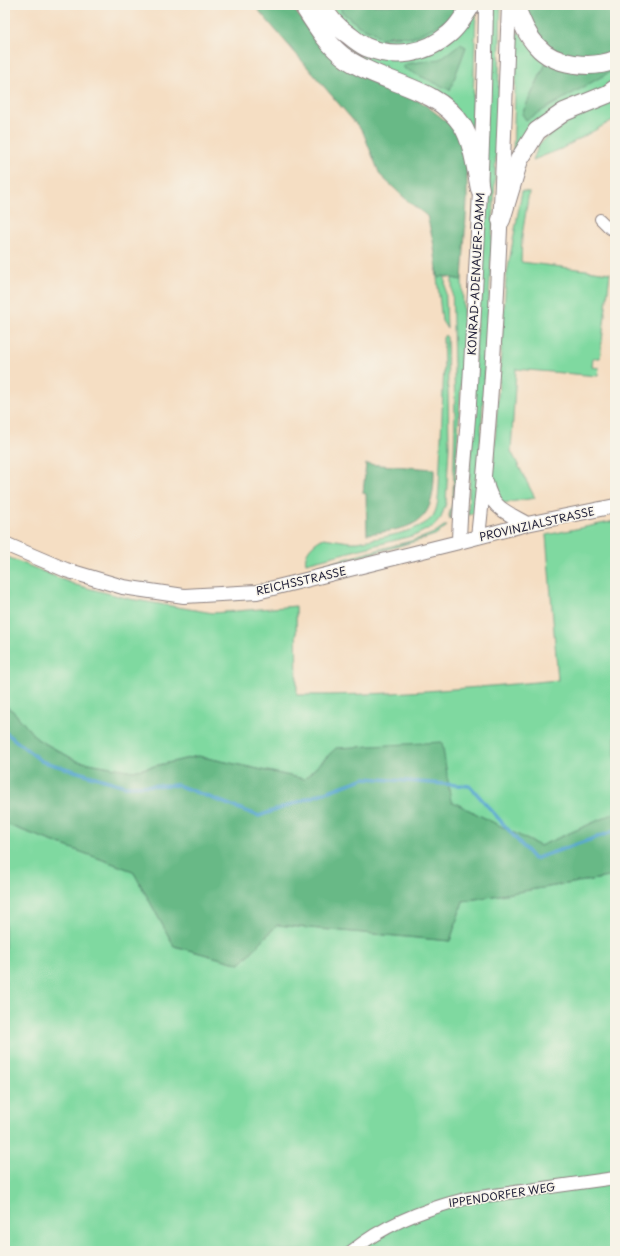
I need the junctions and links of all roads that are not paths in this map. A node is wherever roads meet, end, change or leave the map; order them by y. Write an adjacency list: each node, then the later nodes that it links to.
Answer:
1 (303, 5): 9 (highway)
2 (322, 5): 3 (highway)
3 (471, 5)
4 (486, 5): 9 (main road, KONRAD-ADENAUER-DAMM)
5 (509, 5): 11 (main road, KONRAD-ADENAUER-DAMM)
6 (515, 5): 7 (highway)
7 (615, 60)
8 (615, 89): 11 (highway)
9 (480, 189): 17 (main road, KONRAD-ADENAUER-DAMM)
10 (600, 219): 12 (street)
11 (501, 220): 13 (main road, KONRAD-ADENAUER-DAMM)
12 (615, 230)
13 (485, 475): 15 (main road); 16 (main road, KONRAD-ADENAUER-DAMM)
14 (615, 506): 15 (main road, PROVINZIALSTRASSE)
15 (527, 524): 16 (main road, PROVINZIALSTRASSE)
16 (478, 537): 17 (main road, PROVINZIALSTRASSE)
17 (459, 542): 18 (main road, REICHSSTRASSE)
18 (5, 544)
19 (615, 1178): 20 (street, IPPENDORFER WEG)
20 (352, 1251)

